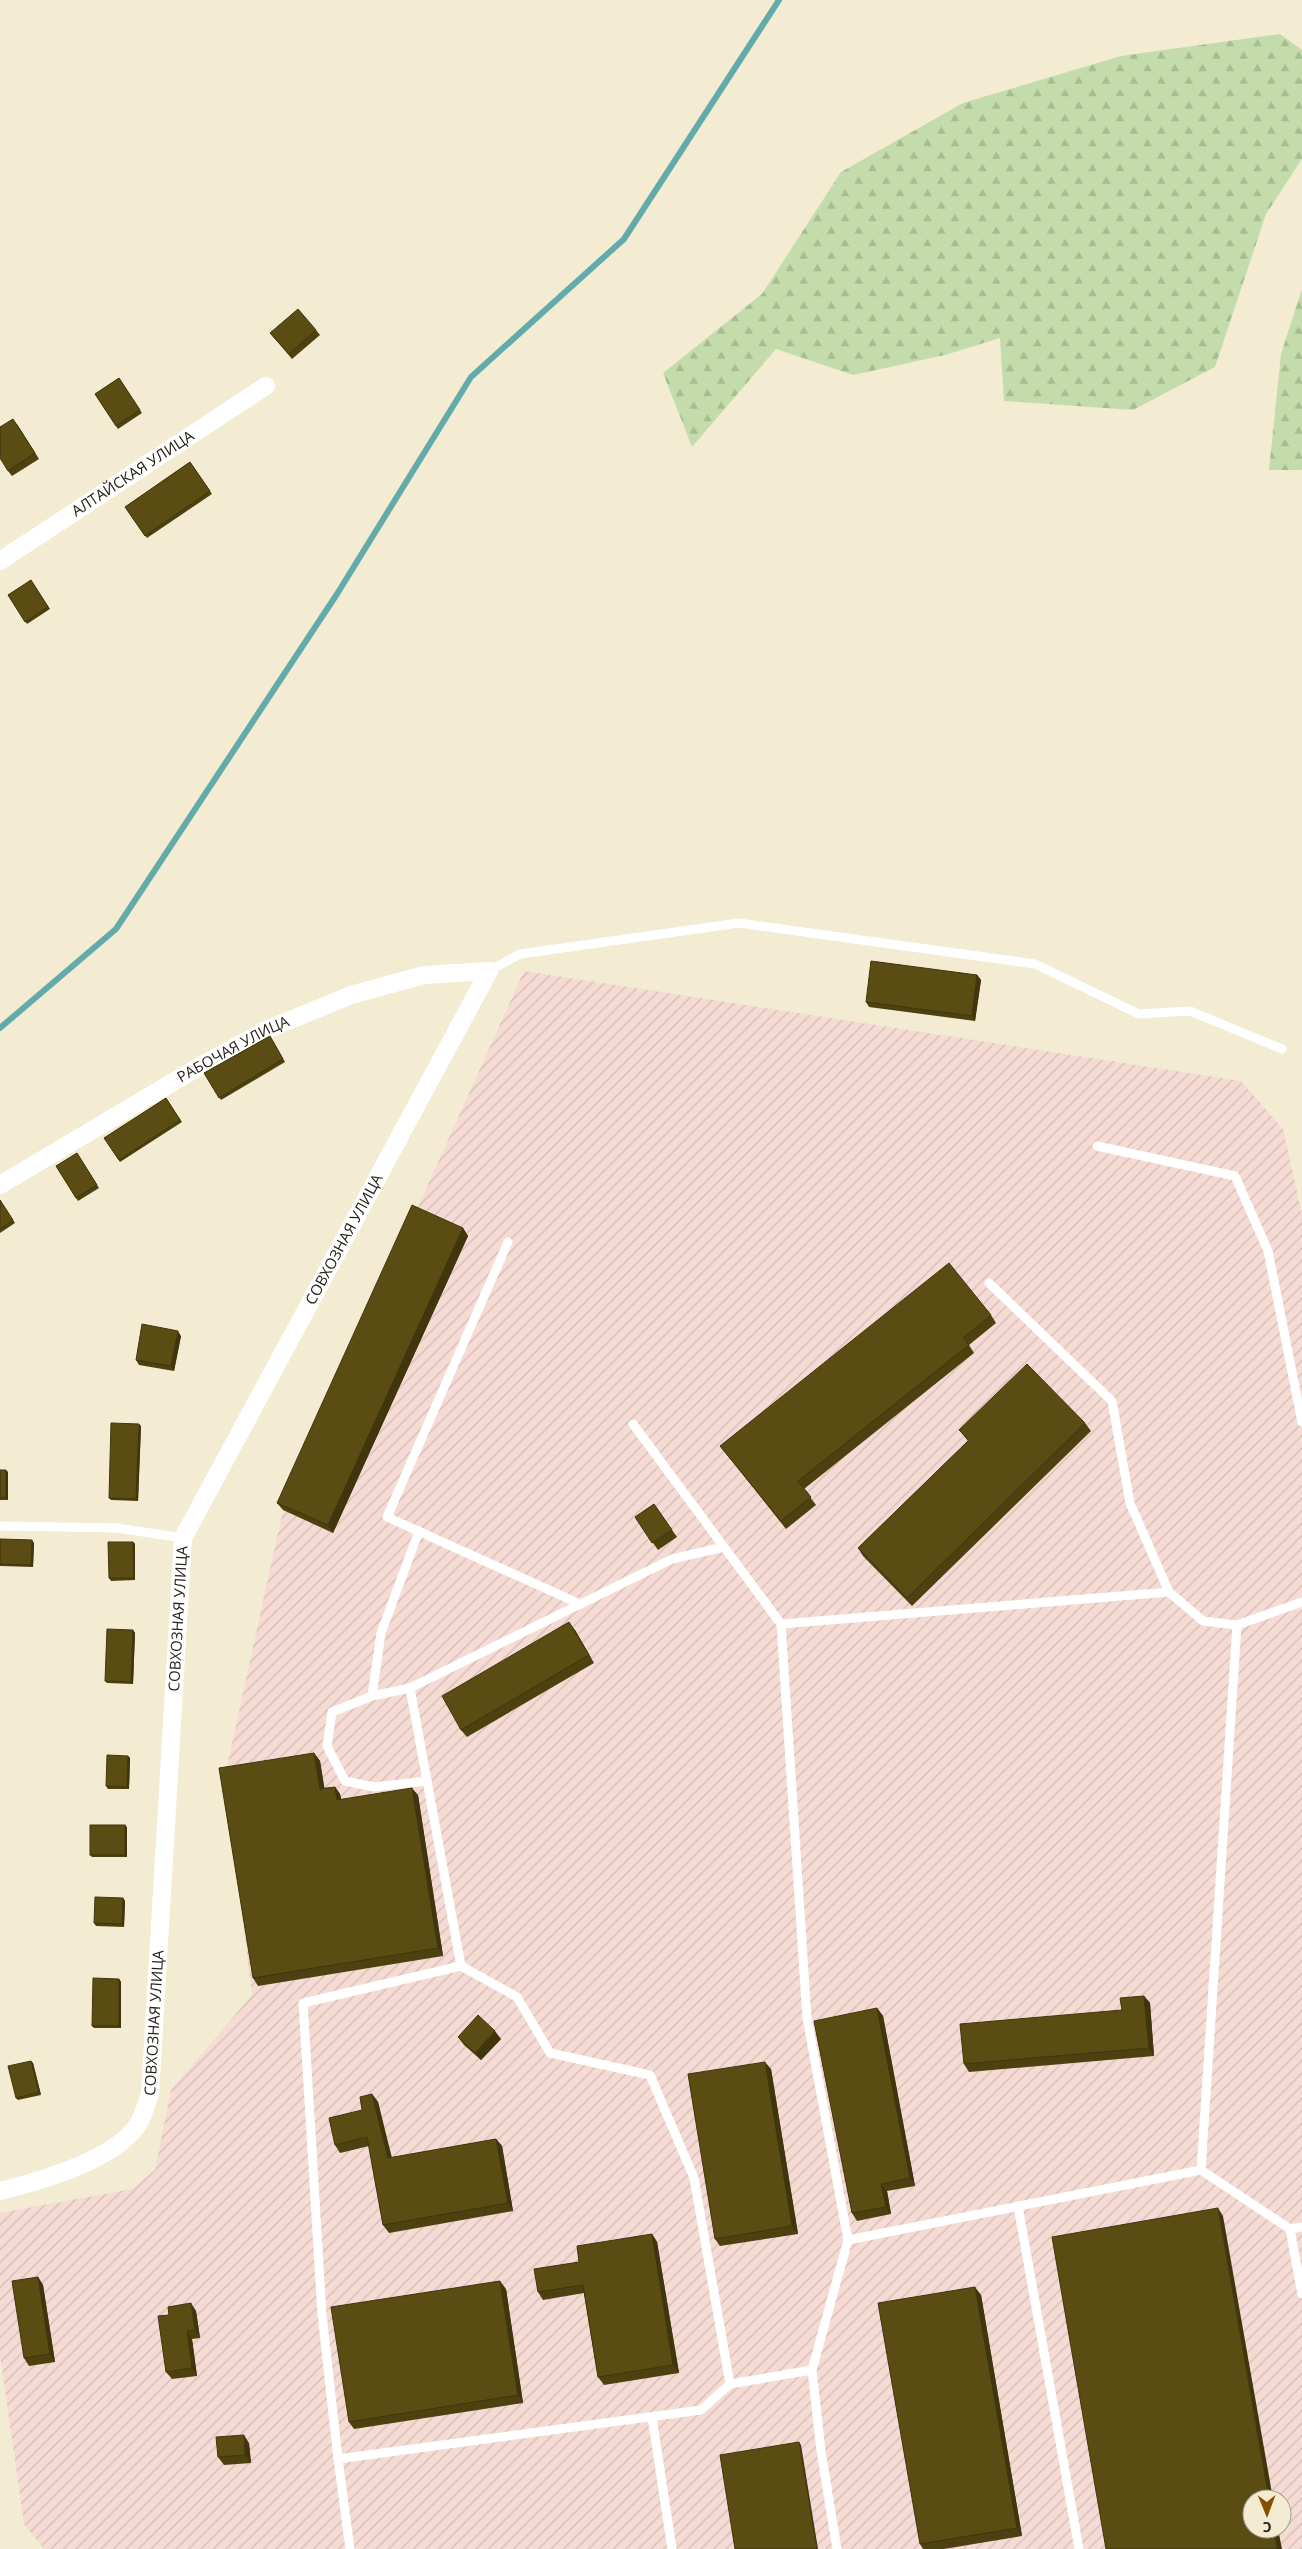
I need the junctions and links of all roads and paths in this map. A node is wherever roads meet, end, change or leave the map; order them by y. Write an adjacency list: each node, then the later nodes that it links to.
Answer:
1 (266, 386): 2 (street, АЛТАЙСКАЯ УЛИЦА)
2 (0, 561)
3 (489, 972): 4 (lane); 6 (street, РАБОЧАЯ УЛИЦА); 13 (street, СОВХОЗНАЯ УЛИЦА)
4 (1282, 1049)
5 (1097, 1146): 9 (lane)
6 (0, 1185)
7 (508, 1242): 12 (lane)
8 (989, 1283): 15 (lane)
9 (1302, 1422)
10 (633, 1424): 14 (lane)
11 (0, 1526): 13 (lane)
12 (419, 1531): 17 (lane); 21 (lane)
13 (184, 1538): 25 (street, СОВХОЗНАЯ УЛИЦА)
14 (724, 1547): 17 (lane); 18 (lane)
15 (1169, 1592): 18 (lane); 19 (lane)
16 (1302, 1602): 19 (lane)
17 (580, 1604): 20 (lane)
18 (781, 1624): 29 (lane)
19 (1237, 1625): 24 (lane)
20 (410, 1688): 21 (lane); 22 (lane)
21 (372, 1696): 22 (lane)
22 (427, 1781): 23 (lane)
23 (461, 1966): 32 (lane); 34 (lane)
24 (1201, 2170): 26 (lane); 28 (lane)
25 (0, 2191)
26 (1018, 2206): 29 (lane); 38 (lane)
27 (1302, 2227): 28 (lane)
28 (1290, 2229): 30 (lane)
29 (848, 2240): 31 (lane)
30 (1302, 2294)
31 (812, 2370): 32 (lane); 37 (lane)
32 (730, 2384): 33 (lane)
33 (652, 2416): 34 (lane); 36 (lane)
34 (338, 2459): 35 (lane)
35 (350, 2549)
36 (672, 2549)
37 (837, 2549)
38 (1079, 2549)

